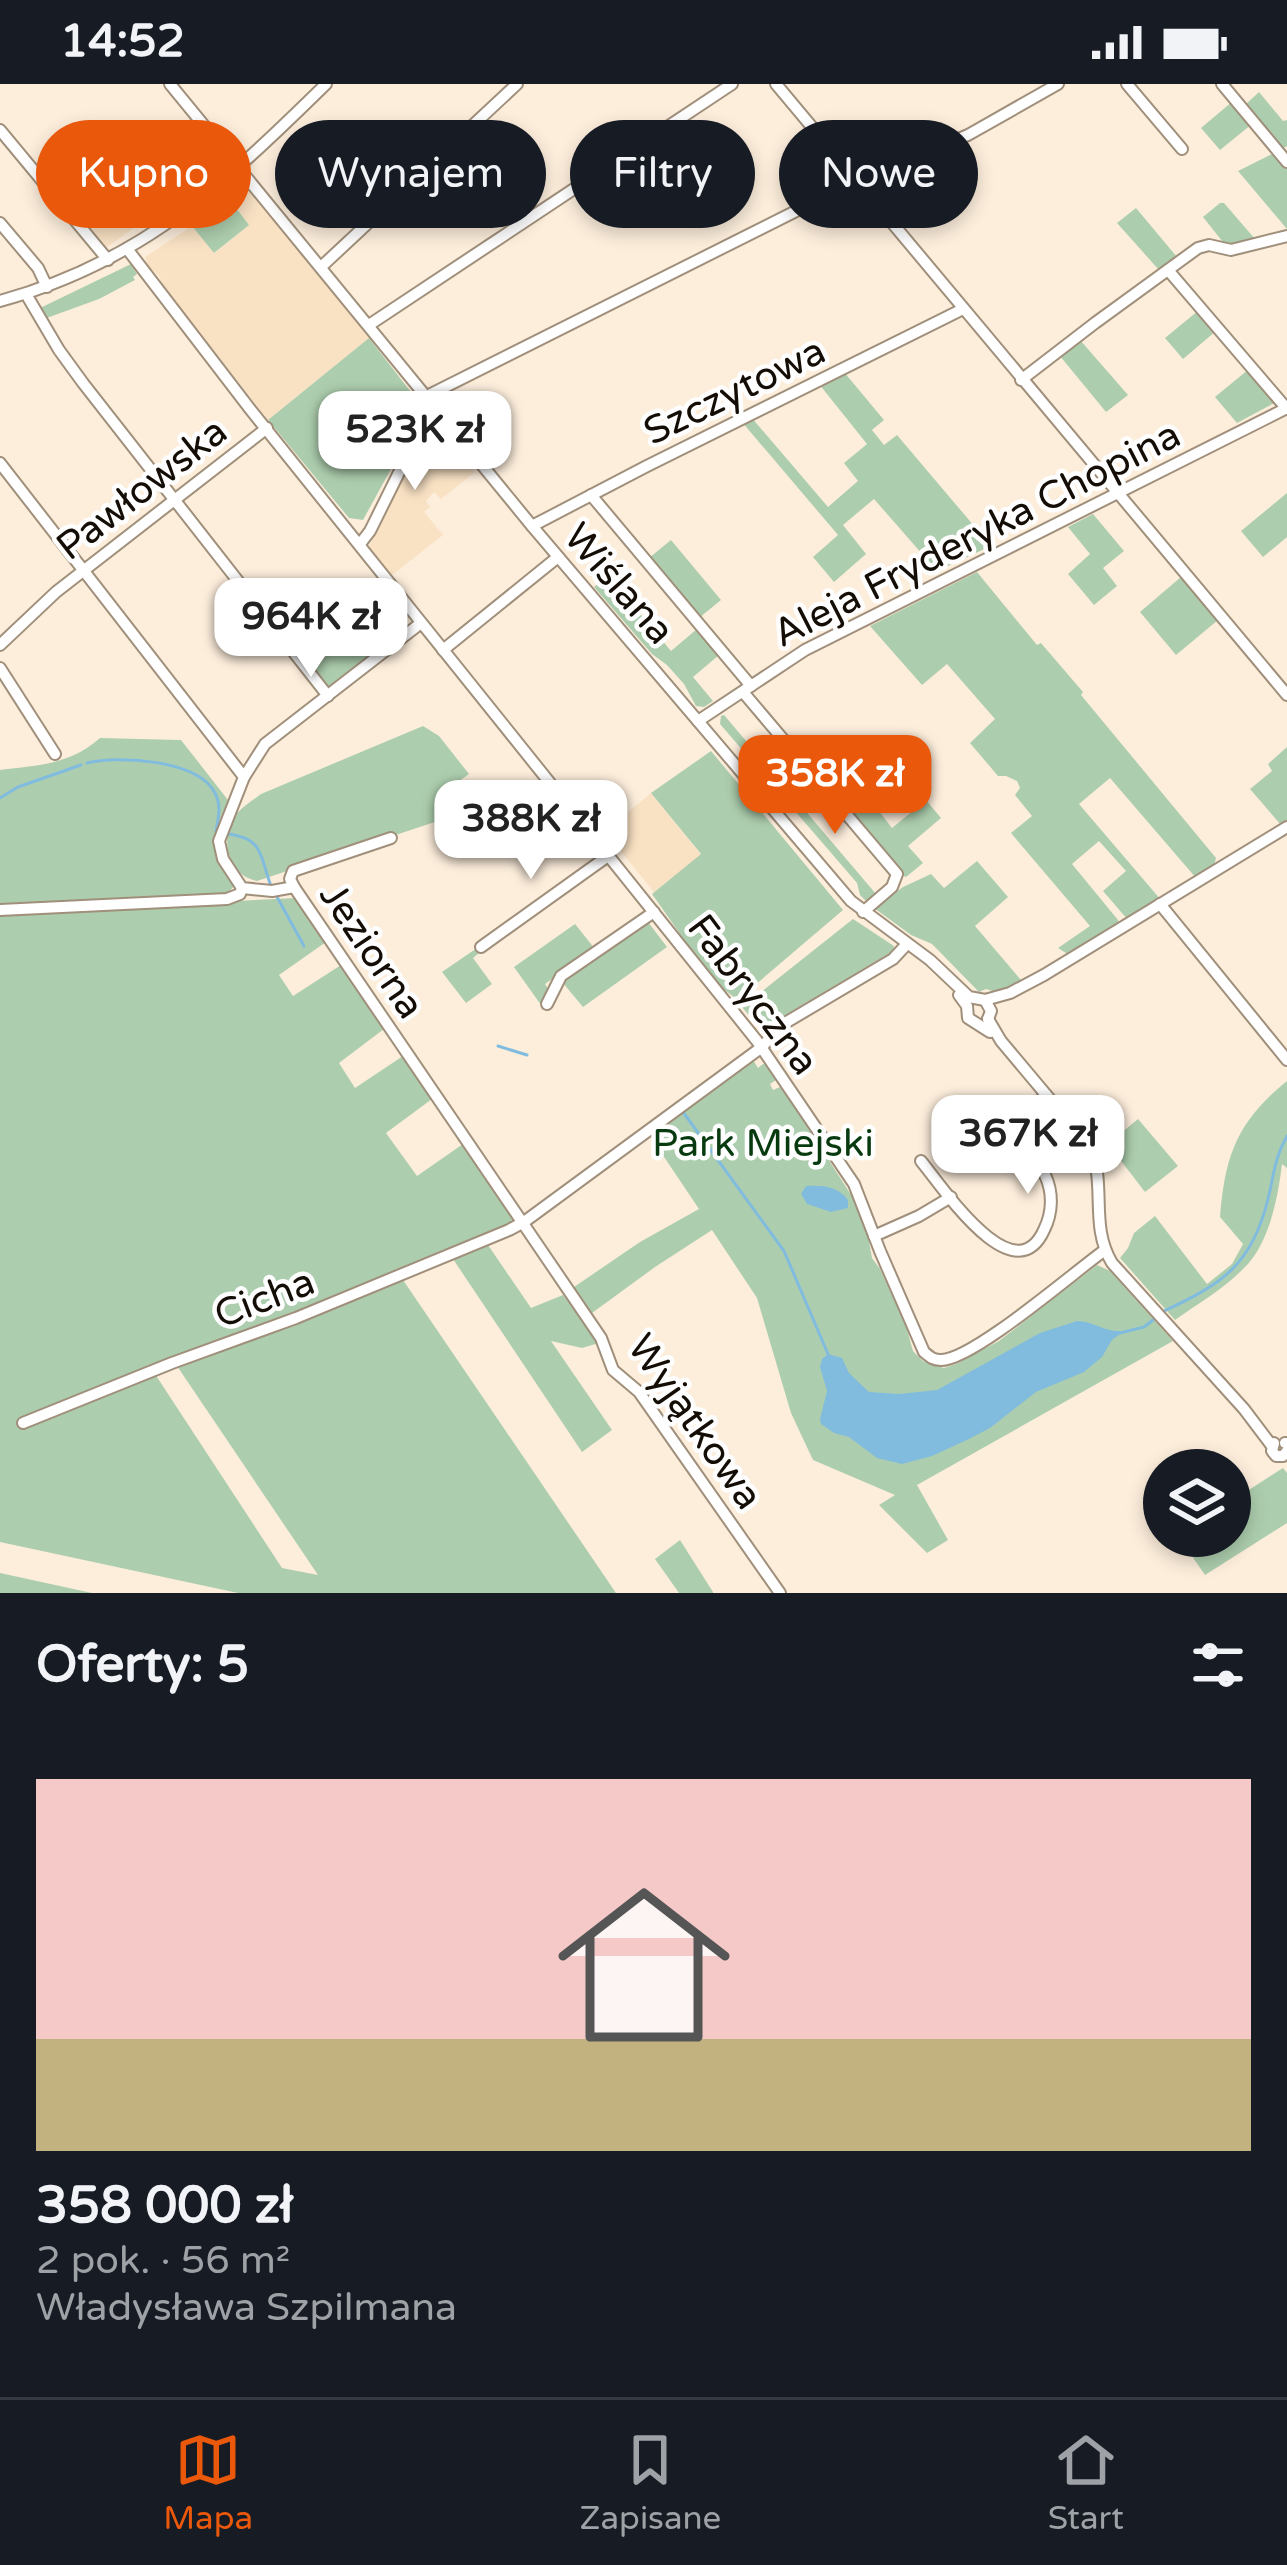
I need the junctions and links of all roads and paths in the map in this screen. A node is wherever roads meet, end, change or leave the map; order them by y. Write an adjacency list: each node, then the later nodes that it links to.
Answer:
1 (170, 84): 9 (street, Wiślana)
2 (326, 84): 14 (street)
3 (517, 84): 24 (street)
4 (732, 84): 30 (street)
5 (776, 84): 10 (street)
6 (1058, 84): 11 (street)
7 (1127, 84): 13 (street)
8 (1222, 84): 15 (street)
9 (200, 120)
10 (806, 120)
11 (978, 129)
12 (0, 130): 23 (street)
13 (1183, 149)
14 (251, 154)
15 (1287, 162)
16 (251, 182): 24 (street, Wiślana)
17 (779, 221): 32 (street)
18 (0, 223): 26 (street)
19 (162, 228): 22 (street)
20 (895, 228): 29 (street)
21 (1287, 236): 25 (street)
22 (128, 250): 23 (street); 34 (street, Fabryczna)
23 (108, 260): 26 (street)
24 (322, 267): 30 (street, Wiślana)
25 (1168, 270): 31 (street); 33 (street)
26 (46, 287): 27 (street)
27 (26, 294): 28 (street); 38 (street)
28 (0, 302)
29 (963, 309): 31 (street); 37 (street, Szczytowa)
30 (369, 325): 32 (street, Wiślana)
31 (1021, 380): 36 (street)
32 (431, 401): 39 (street, Wiślana); 40 (street)
33 (1287, 408): 36 (street, Aleja Fryderyka Chopina)
34 (267, 428): 38 (street, Pawłowska); 40 (street, Fabryczna)
35 (0, 463): 42 (street)
36 (1117, 493): 47 (street, Aleja Fryderyka Chopina); 48 (street)
37 (591, 495): 39 (street, Szczytowa); 47 (street)
38 (174, 500): 42 (street, Pawłowska); 49 (street)
39 (532, 526): 41 (street, Wiślana)
40 (360, 544): 43 (street, Fabryczna)
41 (558, 556): 45 (street); 50 (street, Wiślana)
42 (83, 571): 44 (street, Pawłowska); 52 (street)
43 (421, 623): 45 (street, Fabryczna); 49 (street)
44 (0, 645)
45 (443, 650): 55 (street, Fabryczna)
46 (0, 668): 51 (street)
47 (747, 689): 50 (street, Aleja Fryderyka Chopina); 61 (street)
48 (1287, 695)
49 (328, 696): 52 (street)
50 (698, 721): 61 (street, Wiślana)
51 (55, 754)
52 (244, 777): 57 (street)
53 (1287, 826): 58 (street)
54 (391, 838): 56 (street)
55 (608, 856): 60 (street, Fabryczna); 63 (street)
56 (294, 887): 57 (street, Jeziorna); 71 (street, Jeziorna)
57 (242, 888): 59 (street, Jeziorna)
58 (1160, 904): 65 (street); 67 (street)
59 (0, 910)
60 (654, 912): 64 (street); 66 (street, Fabryczna)
61 (863, 912): 62 (street, Wiślana)
62 (907, 944): 65 (street, Wiślana); 66 (street, Cicha)
63 (482, 947)
64 (547, 1004)
65 (981, 1010): 68 (street, Wiślana)
66 (761, 1047): 71 (street, Cicha); 72 (street, Fabryczna)
67 (1287, 1060)
68 (1046, 1095): 70 (street); 73 (street, Wiślana)
69 (922, 1161): 70 (street)
70 (951, 1197): 72 (street)
71 (524, 1222): 74 (street, Cicha); 76 (street, Wyjątkowa)
72 (874, 1236): 73 (street, Fabryczna)
73 (1105, 1250): 75 (street)
74 (23, 1423)
75 (1282, 1449)
76 (780, 1593)

